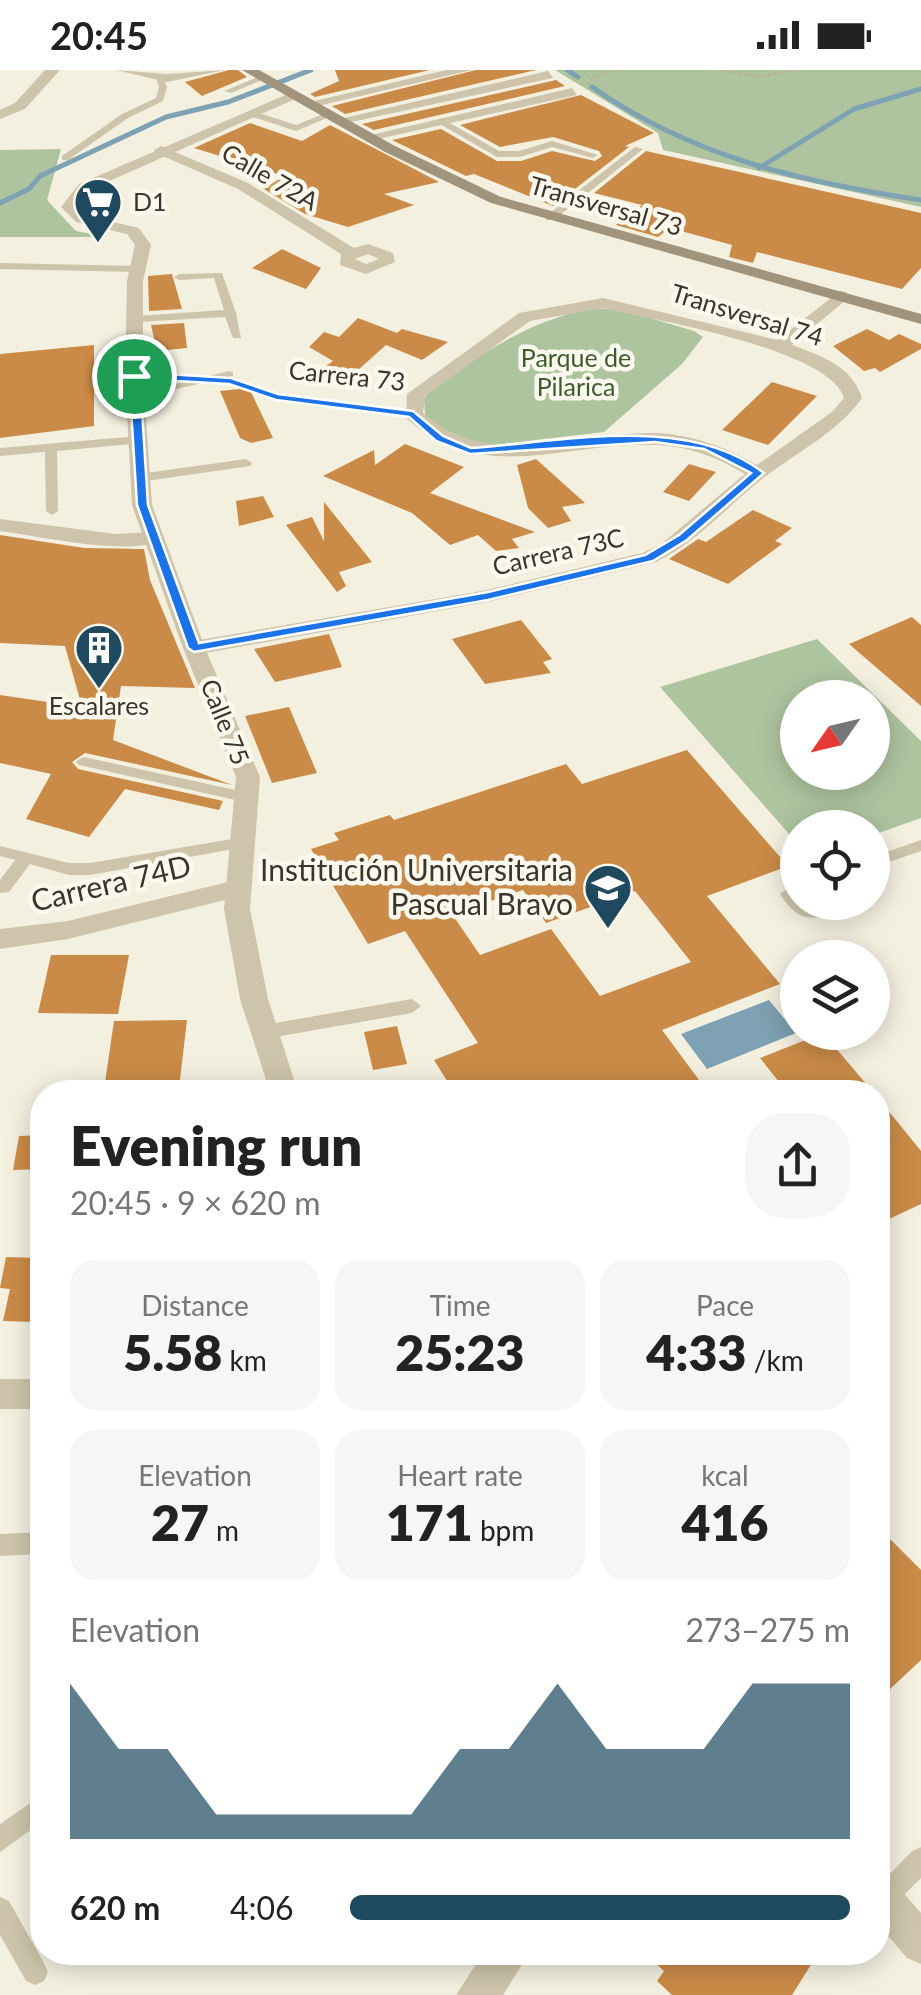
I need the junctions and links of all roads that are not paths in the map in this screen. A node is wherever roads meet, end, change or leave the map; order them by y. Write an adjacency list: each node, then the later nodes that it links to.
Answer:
1 (53, 70): 11 (street)
2 (122, 70): 7 (street)
3 (215, 70): 7 (street)
4 (392, 70): 10 (street)
5 (465, 70): 10 (street)
6 (548, 75): 10 (street)
7 (158, 77): 19 (lane)
8 (228, 91): 10 (lane)
9 (572, 92): 14 (street)
10 (292, 96): 12 (street, Calle 75); 12 (lane); 13 (street, Calle 75); 15 (main road, Transversal 73)
11 (0, 115)
12 (256, 115): 13 (street, Calle 75)
13 (232, 121): 17 (street, Calle 75)
14 (441, 121): 15 (street); 18 (lane)
15 (368, 137): 20 (main road, Transversal 73)
16 (638, 148): 20 (lane)
17 (161, 154): 21 (street, Calle 72A); 23 (street, Calle 75)
18 (594, 155)
19 (65, 158)
20 (550, 218): 25 (main road, Transversal 73)
21 (352, 253)
22 (0, 266): 23 (lane)
23 (136, 269): 28 (street, Calle 75)
24 (179, 277): 27 (lane)
25 (840, 296): 29 (main road, Transversal 73); 31 (street)
26 (637, 308): 31 (street, Transversal 74); 41 (street, Carrera 73)
27 (231, 312): 28 (lane); 30 (lane)
28 (137, 319): 34 (street, Calle 75)
29 (921, 320)
30 (237, 336)
31 (780, 346): 33 (street, Transversal 74)
32 (229, 374): 36 (lane)
33 (840, 374): 41 (street, Carrera 73C)
34 (134, 376): 35 (lane); 36 (street, Calle 75)
35 (100, 377)
36 (138, 395): 37 (street, Calle 75)
37 (138, 440): 38 (lane); 42 (street, Calle 75)
38 (51, 448): 39 (lane); 43 (lane)
39 (0, 452)
40 (246, 463): 42 (lane)
41 (758, 473): 46 (street, Carrera 73C)
42 (140, 478): 45 (street, Calle 75)
43 (52, 511)
44 (0, 525): 45 (street)
45 (152, 538): 46 (street, Calle 75)
46 (194, 648): 48 (street, Calle 75)
47 (84, 762): 48 (lane)
48 (249, 798): 49 (street, Calle 75)
49 (244, 842): 53 (lane); 55 (street, Calle 75)
50 (921, 845): 52 (lane)
51 (0, 851): 53 (lane)
52 (890, 856)
53 (26, 859): 54 (lane)
54 (2, 888)
55 (236, 889): 56 (street, Carrera 74D); 58 (street, Calle 75)
56 (0, 939)
57 (412, 1006): 58 (lane)
58 (264, 1032): 59 (street, Calle 75)
59 (280, 1080)
60 (0, 1394): 61 (street)
61 (30, 1394)
62 (30, 1544): 63 (lane)
63 (0, 1545)
64 (30, 1816): 65 (lane)
65 (0, 1840)
66 (921, 1860): 67 (lane)
67 (890, 1887)
68 (890, 1908): 70 (street)
69 (0, 1910): 71 (lane)
70 (921, 1944)
71 (30, 1962)
72 (32, 1965): 74 (lane)
73 (500, 1965): 75 (street)
74 (36, 1972)
75 (476, 1995)

